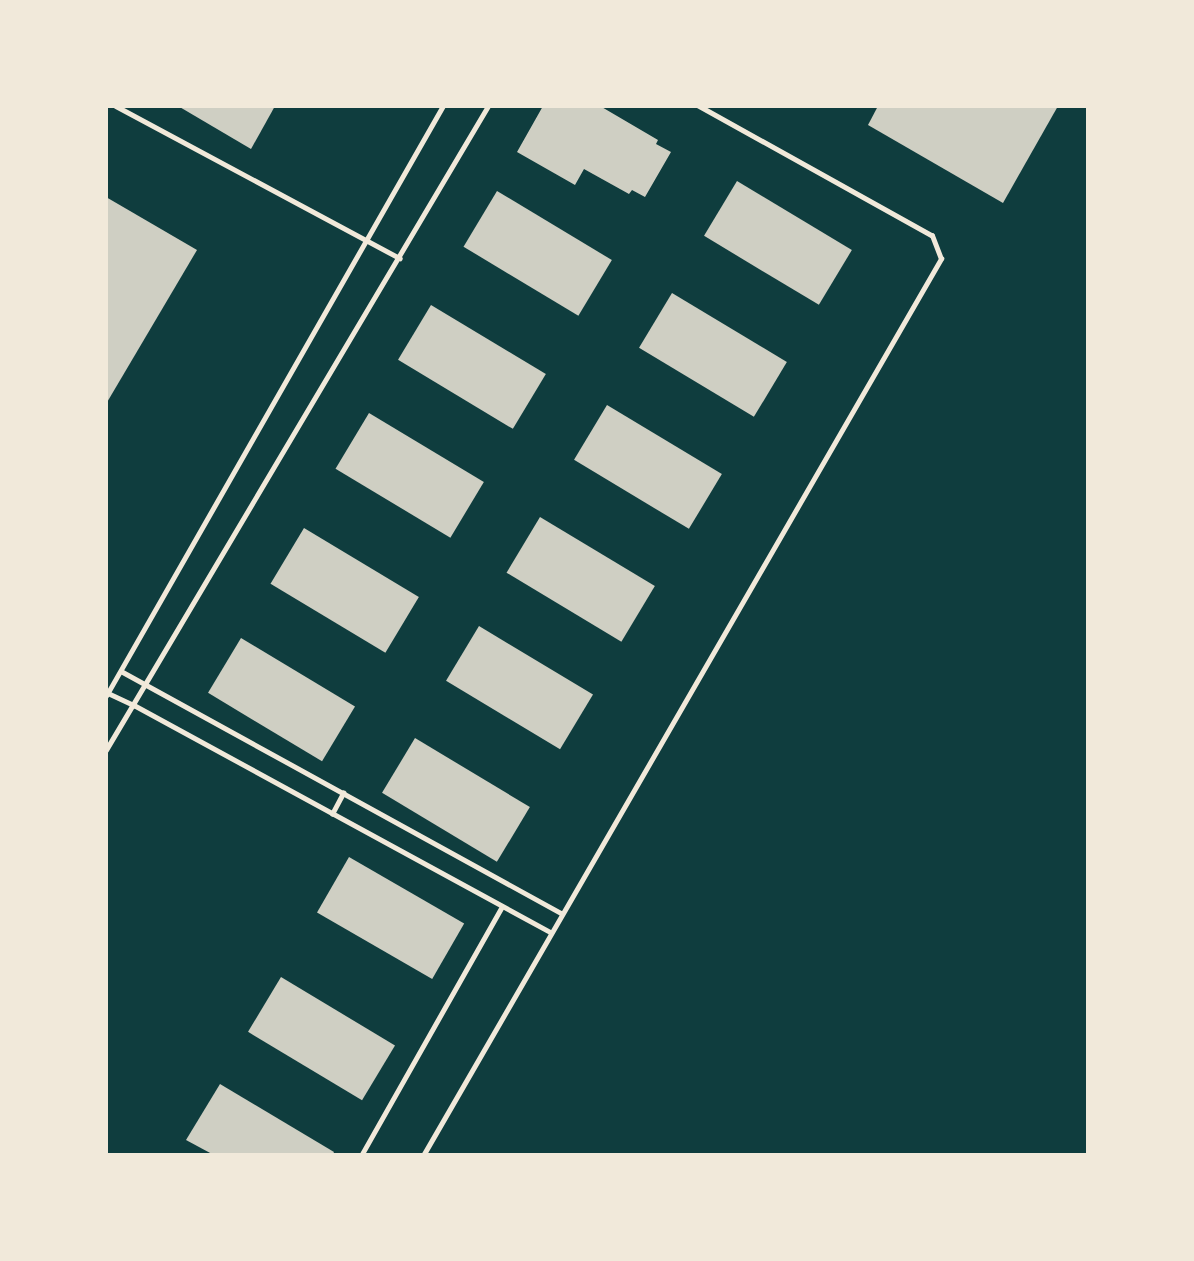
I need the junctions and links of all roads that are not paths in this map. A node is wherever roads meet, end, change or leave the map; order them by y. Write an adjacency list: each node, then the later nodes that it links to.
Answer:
1 (116, 106): 5 (lane)
2 (443, 106): 6 (lane)
3 (488, 106): 5 (lane)
4 (698, 106): 14 (lane)
5 (400, 258): 7 (lane)
6 (121, 671): 7 (lane); 8 (lane)
7 (147, 686): 9 (lane); 11 (lane)
8 (107, 694): 9 (lane)
9 (134, 705): 10 (lane); 12 (lane)
10 (106, 750)
11 (343, 793): 12 (lane); 14 (lane)
12 (332, 814): 13 (lane)
13 (502, 908): 15 (lane); 16 (lane)
14 (561, 913): 15 (lane)
15 (550, 932): 17 (lane)
16 (362, 1155)
17 (423, 1155)

